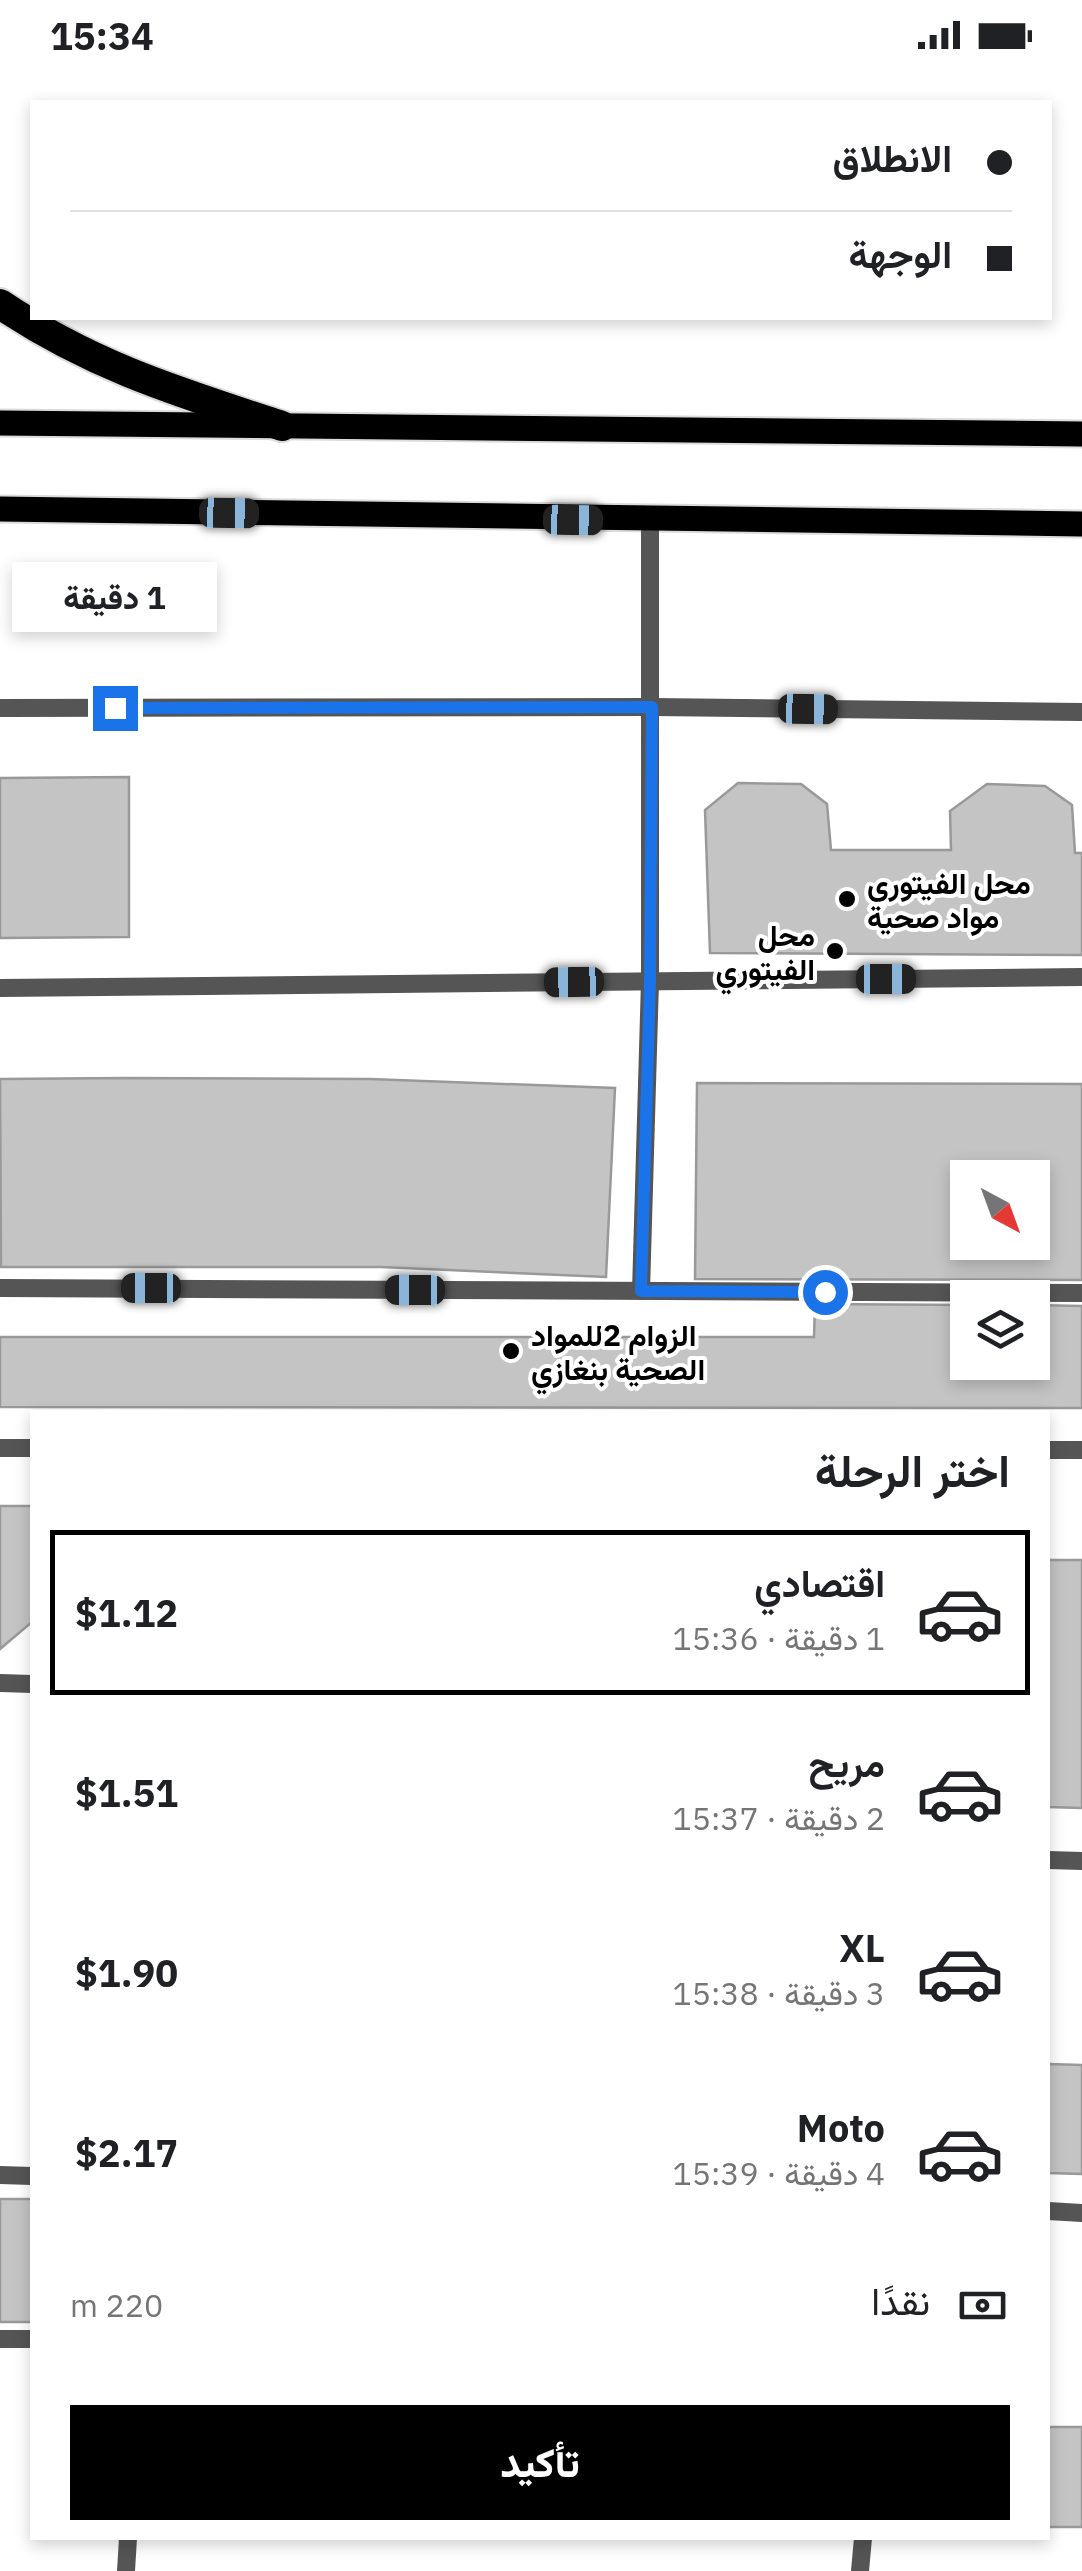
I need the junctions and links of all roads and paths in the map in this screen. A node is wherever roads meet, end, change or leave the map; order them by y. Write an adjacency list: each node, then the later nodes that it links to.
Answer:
1 (0, 304): 3 (highway)
2 (0, 424): 3 (main road)
3 (282, 426): 4 (main road)
4 (1082, 434)
5 (0, 509): 6 (main road)
6 (650, 521): 7 (main road); 8 (lane)
7 (1082, 524)
8 (652, 707): 9 (lane); 10 (lane); 12 (lane)
9 (0, 708)
10 (1082, 712)
11 (1082, 977): 12 (lane)
12 (650, 981): 13 (lane); 15 (lane)
13 (0, 988)
14 (0, 1288): 15 (lane)
15 (641, 1291): 16 (lane)
16 (1082, 1293)
17 (0, 1448): 18 (lane)
18 (30, 1448)
19 (1050, 1450): 20 (lane)
20 (1082, 1450)
21 (0, 1684): 22 (lane)
22 (30, 1684)
23 (1050, 1860): 24 (lane)
24 (1082, 1861)
25 (0, 2175): 26 (lane)
26 (30, 2176)
27 (1050, 2211): 28 (lane)
28 (1082, 2213)
29 (0, 2338): 30 (lane)
30 (30, 2339)
31 (128, 2540): 33 (lane)
32 (863, 2540): 34 (lane)
33 (126, 2571)
34 (860, 2571)

